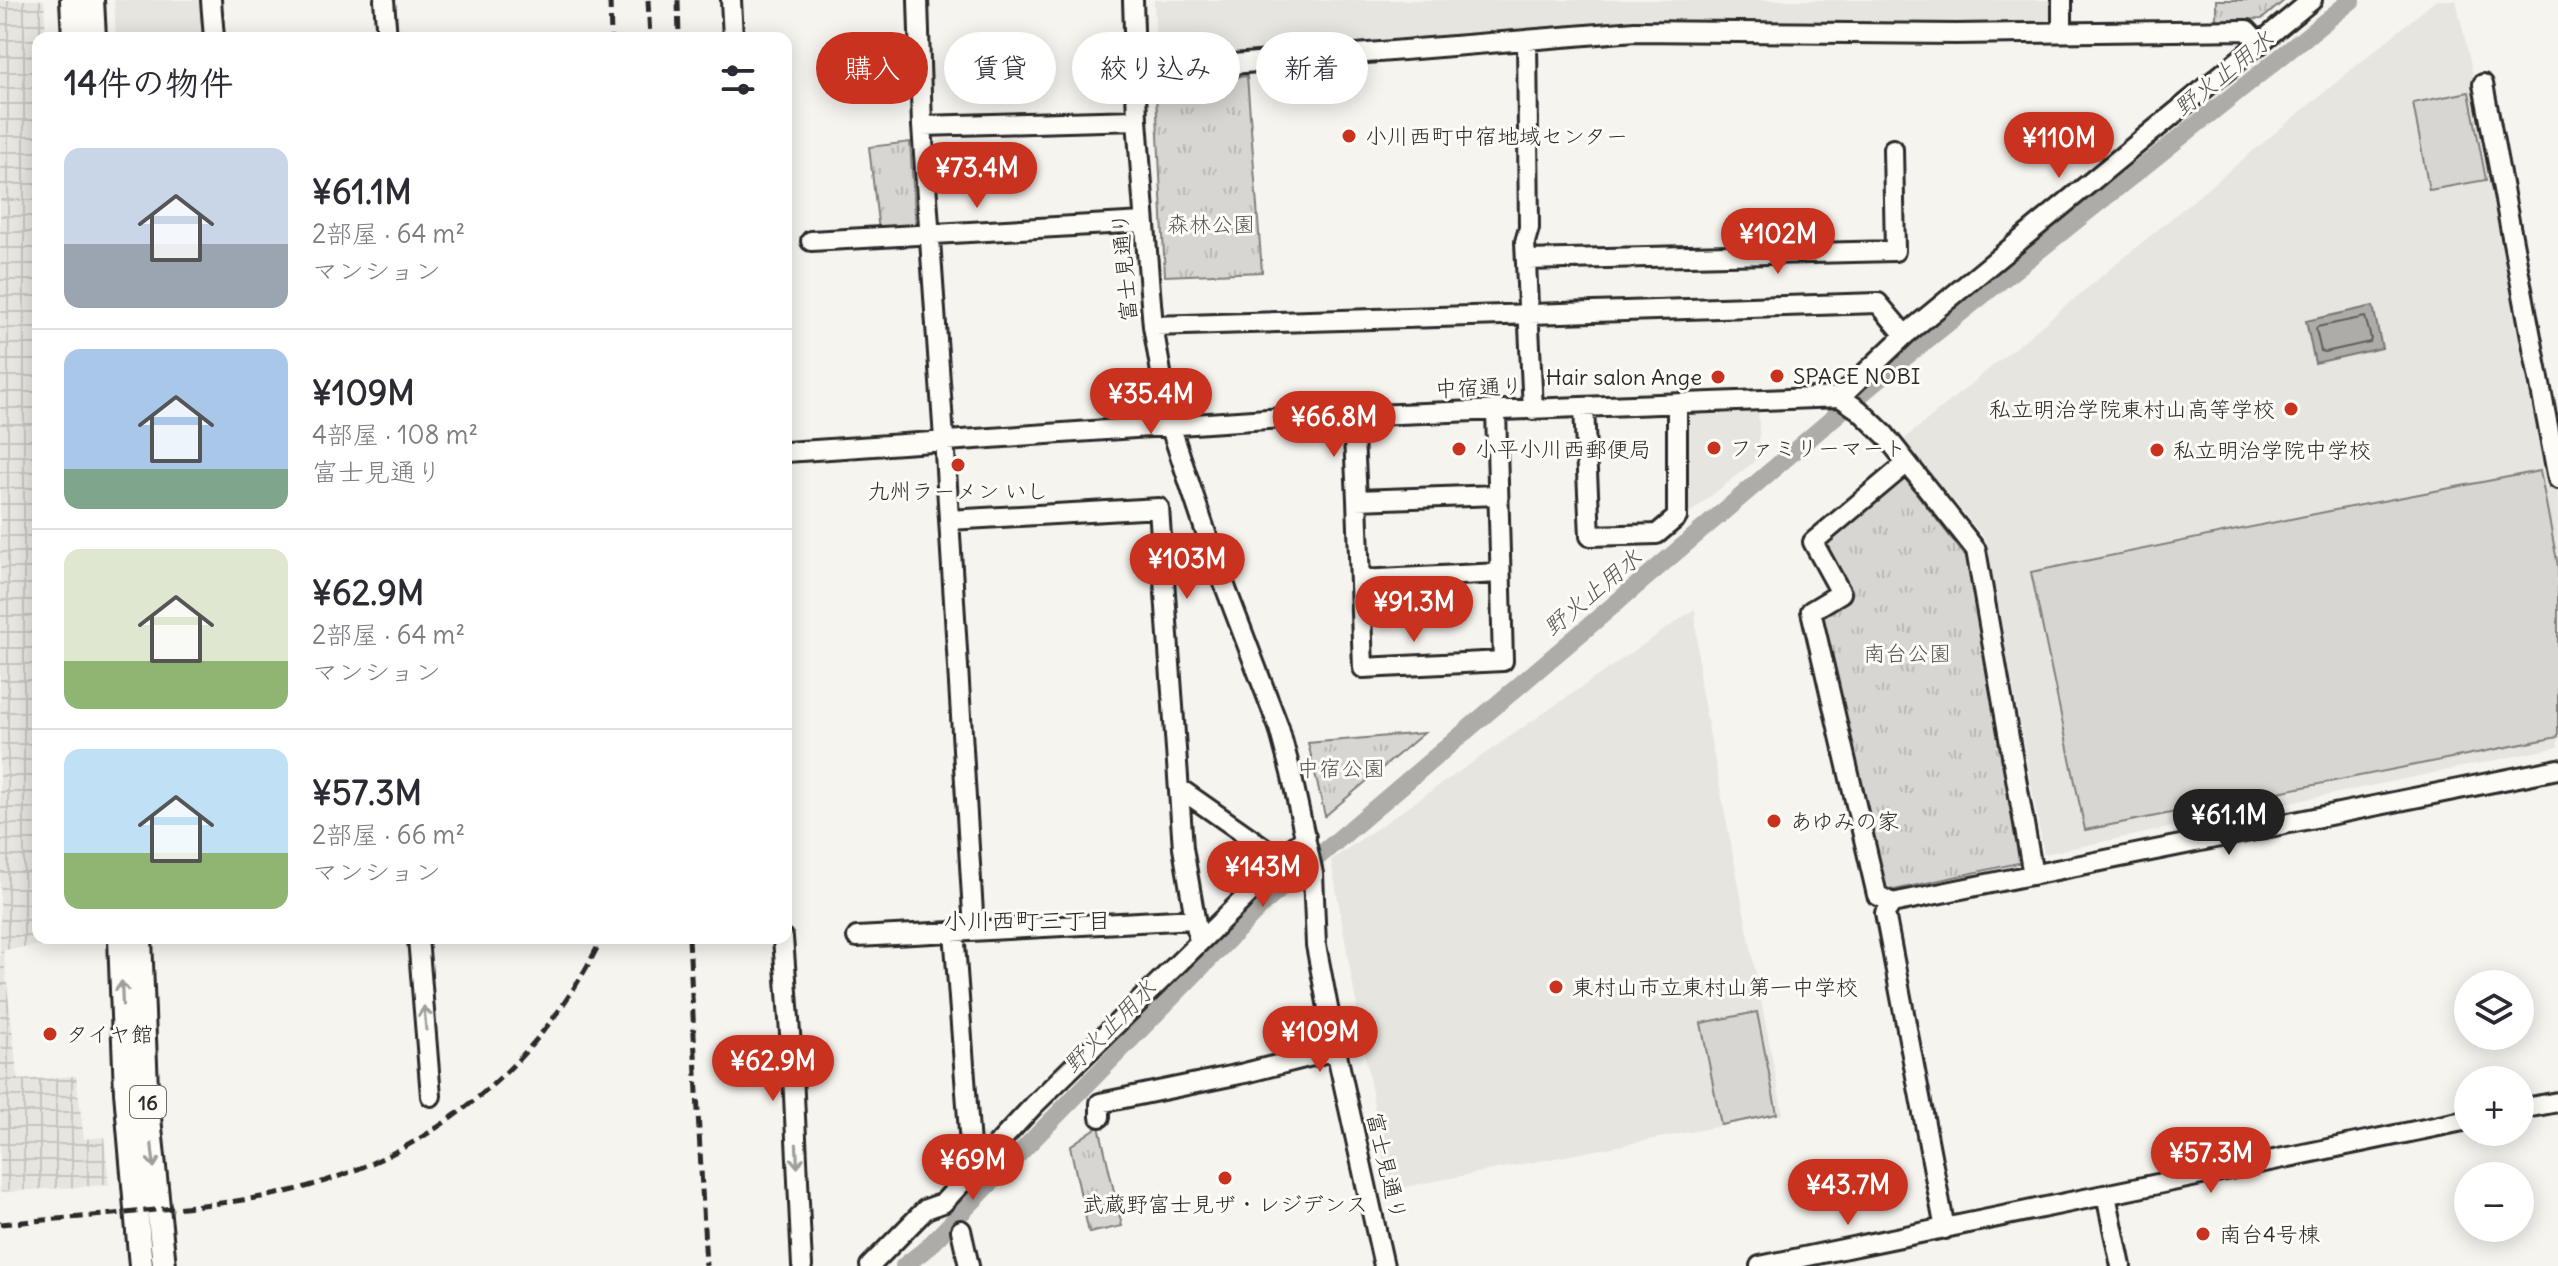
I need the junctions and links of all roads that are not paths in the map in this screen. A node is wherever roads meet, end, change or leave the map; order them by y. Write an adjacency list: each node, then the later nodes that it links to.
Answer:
1 (72, 0): 11 (main road)
2 (92, 0): 12 (main road)
3 (211, 0): 13 (street)
4 (384, 0): 14 (street)
5 (731, 0): 15 (street)
6 (918, 0): 23 (street)
7 (1133, 0): 16 (street, 富士見通り)
8 (2062, 0): 10 (street)
9 (2312, 0): 18 (street)
10 (2062, 31): 17 (street); 18 (street)
11 (74, 32)
12 (94, 32)
13 (214, 32)
14 (387, 32)
15 (733, 32)
16 (1134, 32)
17 (1527, 40): 19 (street); 28 (street)
18 (2260, 44): 31 (street)
19 (1240, 63)
20 (2483, 84): 42 (street)
21 (1137, 104): 22 (street, 富士見通り)
22 (1137, 120): 23 (street); 25 (street, 富士見通り)
23 (922, 126): 26 (street)
24 (1893, 149): 28 (street)
25 (1144, 222): 26 (street); 30 (street, 富士見通り)
26 (929, 234): 27 (street); 39 (street)
27 (811, 241)
28 (1526, 260): 29 (street)
29 (1529, 315): 30 (street); 31 (street); 35 (street)
30 (1153, 326): 38 (street, 富士見通り)
31 (1905, 335): 32 (street)
32 (1848, 402): 33 (street, 中宿通り); 41 (street)
33 (1677, 404): 34 (street, 中宿通り); 34 (street)
34 (1584, 407): 35 (street, 中宿通り)
35 (1533, 410): 36 (street, 中宿通り)
36 (1496, 411): 37 (street, 中宿通り); 43 (street)
37 (1353, 416): 38 (street, 中宿通り); 44 (street)
38 (1170, 425): 39 (street, 中宿通り); 50 (street, 富士見通り)
39 (944, 441): 40 (street, 中宿通り); 45 (street)
40 (792, 452)
41 (1907, 463): 52 (street); 53 (street)
42 (2558, 479)
43 (1498, 495): 44 (street); 46 (street)
44 (1357, 500): 47 (street)
45 (949, 520): 49 (street); 55 (street)
46 (1500, 573): 47 (street); 47 (street)
47 (1360, 580)
48 (2558, 769): 52 (street)
49 (1179, 788): 51 (street); 54 (street)
50 (1307, 842): 51 (street); 63 (street, 富士見通り)
51 (1277, 855): 58 (street)
52 (2033, 875): 53 (street)
53 (1892, 903): 71 (street)
54 (1195, 919): 55 (street); 58 (street)
55 (974, 930): 56 (street)
56 (954, 931): 57 (street); 69 (street)
57 (857, 937)
58 (1199, 942): 69 (street)
59 (120, 944): 75 (main road, 16, one-way to 59)
60 (140, 944): 76 (main road, 16, one-way to 76)
61 (418, 944): 64 (street, one-way to 61)
62 (783, 944): 77 (street, one-way to 77)
63 (1336, 1050): 67 (street); 80 (street, 富士見通り)
64 (431, 1096)
65 (2558, 1102): 66 (street)
66 (2534, 1106)
67 (1100, 1117)
68 (2454, 1123): 70 (street)
69 (972, 1172): 78 (street)
70 (2106, 1195): 71 (street); 83 (street)
71 (1945, 1229): 73 (street)
72 (961, 1230): 79 (street)
73 (1861, 1246): 74 (street); 82 (street)
74 (1781, 1264): 81 (street)
75 (141, 1266)
76 (164, 1266)
77 (802, 1266)
78 (870, 1266)
79 (969, 1266)
80 (1384, 1266)
81 (1760, 1266)
82 (1865, 1266)
83 (2121, 1266)

